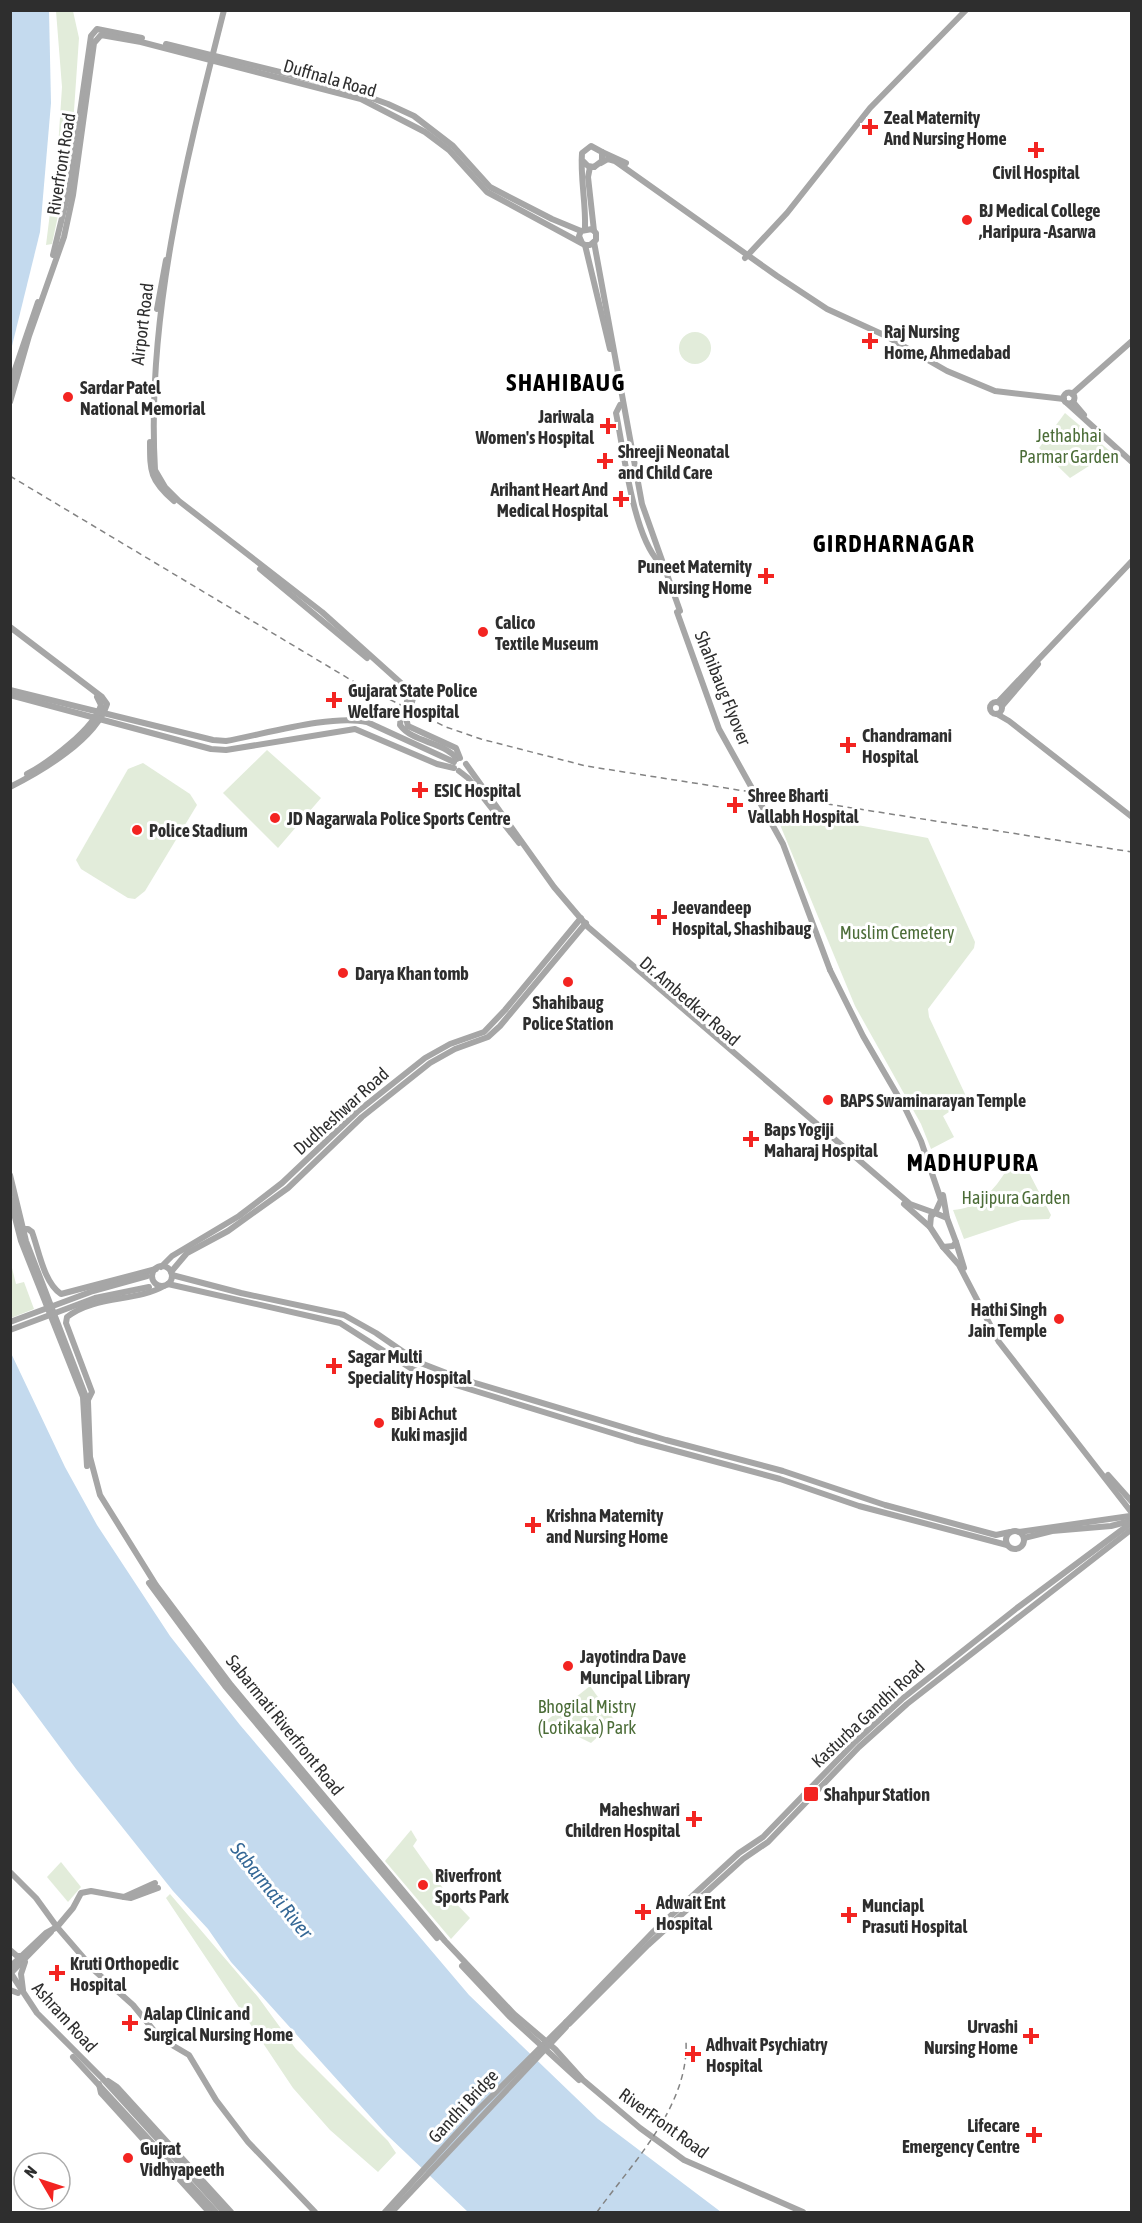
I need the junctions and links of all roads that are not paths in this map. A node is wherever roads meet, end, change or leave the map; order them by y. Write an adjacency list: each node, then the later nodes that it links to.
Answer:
1 (222, 10): 4 (main road, Airport Road)
2 (961, 10): 13 (main road)
3 (966, 10): 13 (main road)
4 (210, 58): 9 (main road); 12 (main road, Duffnala Road); 15 (main road, Riverfront Road); 17 (main road, Riverfront Road); 25 (main road, Airport Road)
5 (602, 152): 6 (main road); 7 (main road); 13 (main road)
6 (582, 160): 8 (main road); 9 (main road)
7 (601, 163): 8 (main road); 13 (main road)
8 (594, 167): 10 (main road)
9 (583, 230): 10 (main road); 12 (main road)
10 (594, 231): 11 (main road)
11 (594, 242): 12 (main road); 21 (main road)
12 (583, 244): 21 (main road)
13 (749, 254): 16 (main road)
14 (1131, 343): 16 (main road)
15 (10, 384)
16 (1069, 399): 18 (main road); 19 (main road)
17 (10, 402)
18 (1131, 456)
19 (1131, 462)
20 (1131, 563): 31 (main road)
21 (674, 600): 33 (main road, Shahibaug Flyover, bridge)
22 (10, 629): 26 (main road)
23 (10, 690): 26 (main road)
24 (10, 695): 28 (main road)
25 (408, 708)
26 (101, 712): 28 (main road); 29 (main road)
27 (404, 717): 29 (main road)
28 (96, 719): 29 (main road); 30 (main road)
29 (457, 764): 32 (main road, Dr. Ambedkar Road); 32 (main road, Dr. Ambedkar Road)
30 (10, 785)
31 (1131, 818)
32 (582, 922): 36 (main road, Dr. Ambedkar Road); 37 (main road, Dudheshwar Road); 39 (main road, Dr. Ambedkar Road)
33 (837, 983): 36 (main road); 38 (main road)
34 (10, 1175): 40 (main road)
35 (10, 1198): 40 (main road)
36 (935, 1213): 38 (main road, Dr. Ambedkar Road); 39 (main road)
37 (241, 1218): 43 (main road, Dudheshwar Road); 44 (main road, Dudheshwar Road)
38 (947, 1218): 41 (main road)
39 (930, 1227): 42 (main road, Dr. Ambedkar Road)
40 (20, 1228): 43 (main road); 48 (main road, Sabarmati Riverfront Road)
41 (956, 1242): 42 (main road); 49 (main road)
42 (943, 1247): 50 (main road, Dr. Ambedkar Road)
43 (154, 1271): 44 (main road); 45 (main road); 46 (main road, bridge)
44 (171, 1274): 45 (main road, Dudheshwar Road); 52 (main road)
45 (163, 1285): 47 (main road, bridge); 48 (main road); 55 (main road)
46 (10, 1323)
47 (10, 1330)
48 (86, 1402): 66 (main road, Sabarmati Riverfront Road); 67 (main road, Sabarmati Riverfront Road)
49 (1131, 1502)
50 (1131, 1518): 53 (main road); 54 (main road); 65 (main road, Kasturba Gandhi Road)
51 (1131, 1530): 65 (main road, Kasturba Gandhi Road)
52 (1010, 1532): 53 (main road); 55 (main road)
53 (1019, 1532): 54 (main road)
54 (1024, 1538): 55 (main road)
55 (1007, 1545)
56 (10, 1872): 58 (main road)
57 (155, 1888): 58 (main road)
58 (54, 1929): 60 (main road); 74 (main road)
59 (10, 1950): 60 (main road)
60 (24, 1957): 61 (main road); 64 (main road)
61 (11, 1971): 64 (main road, Ashram Road)
62 (10, 1980): 64 (main road, Ashram Road)
63 (10, 1990): 64 (main road)
64 (21, 1994): 68 (main road, Ashram Road)
65 (567, 2023): 75 (main road, Gandhi Bridge, bridge); 76 (main road, Gandhi Bridge, bridge)
66 (555, 2049): 78 (main road, RiverFront Road)
67 (550, 2056): 77 (main road, RiverFront Road)
68 (101, 2080): 69 (main road); 70 (main road); 73 (main road)
69 (110, 2091): 71 (main road); 72 (main road)
70 (209, 2212)
71 (216, 2212)
72 (224, 2212)
73 (231, 2212)
74 (315, 2212)
75 (385, 2212)
76 (392, 2212)
77 (795, 2212)
78 (803, 2212)

